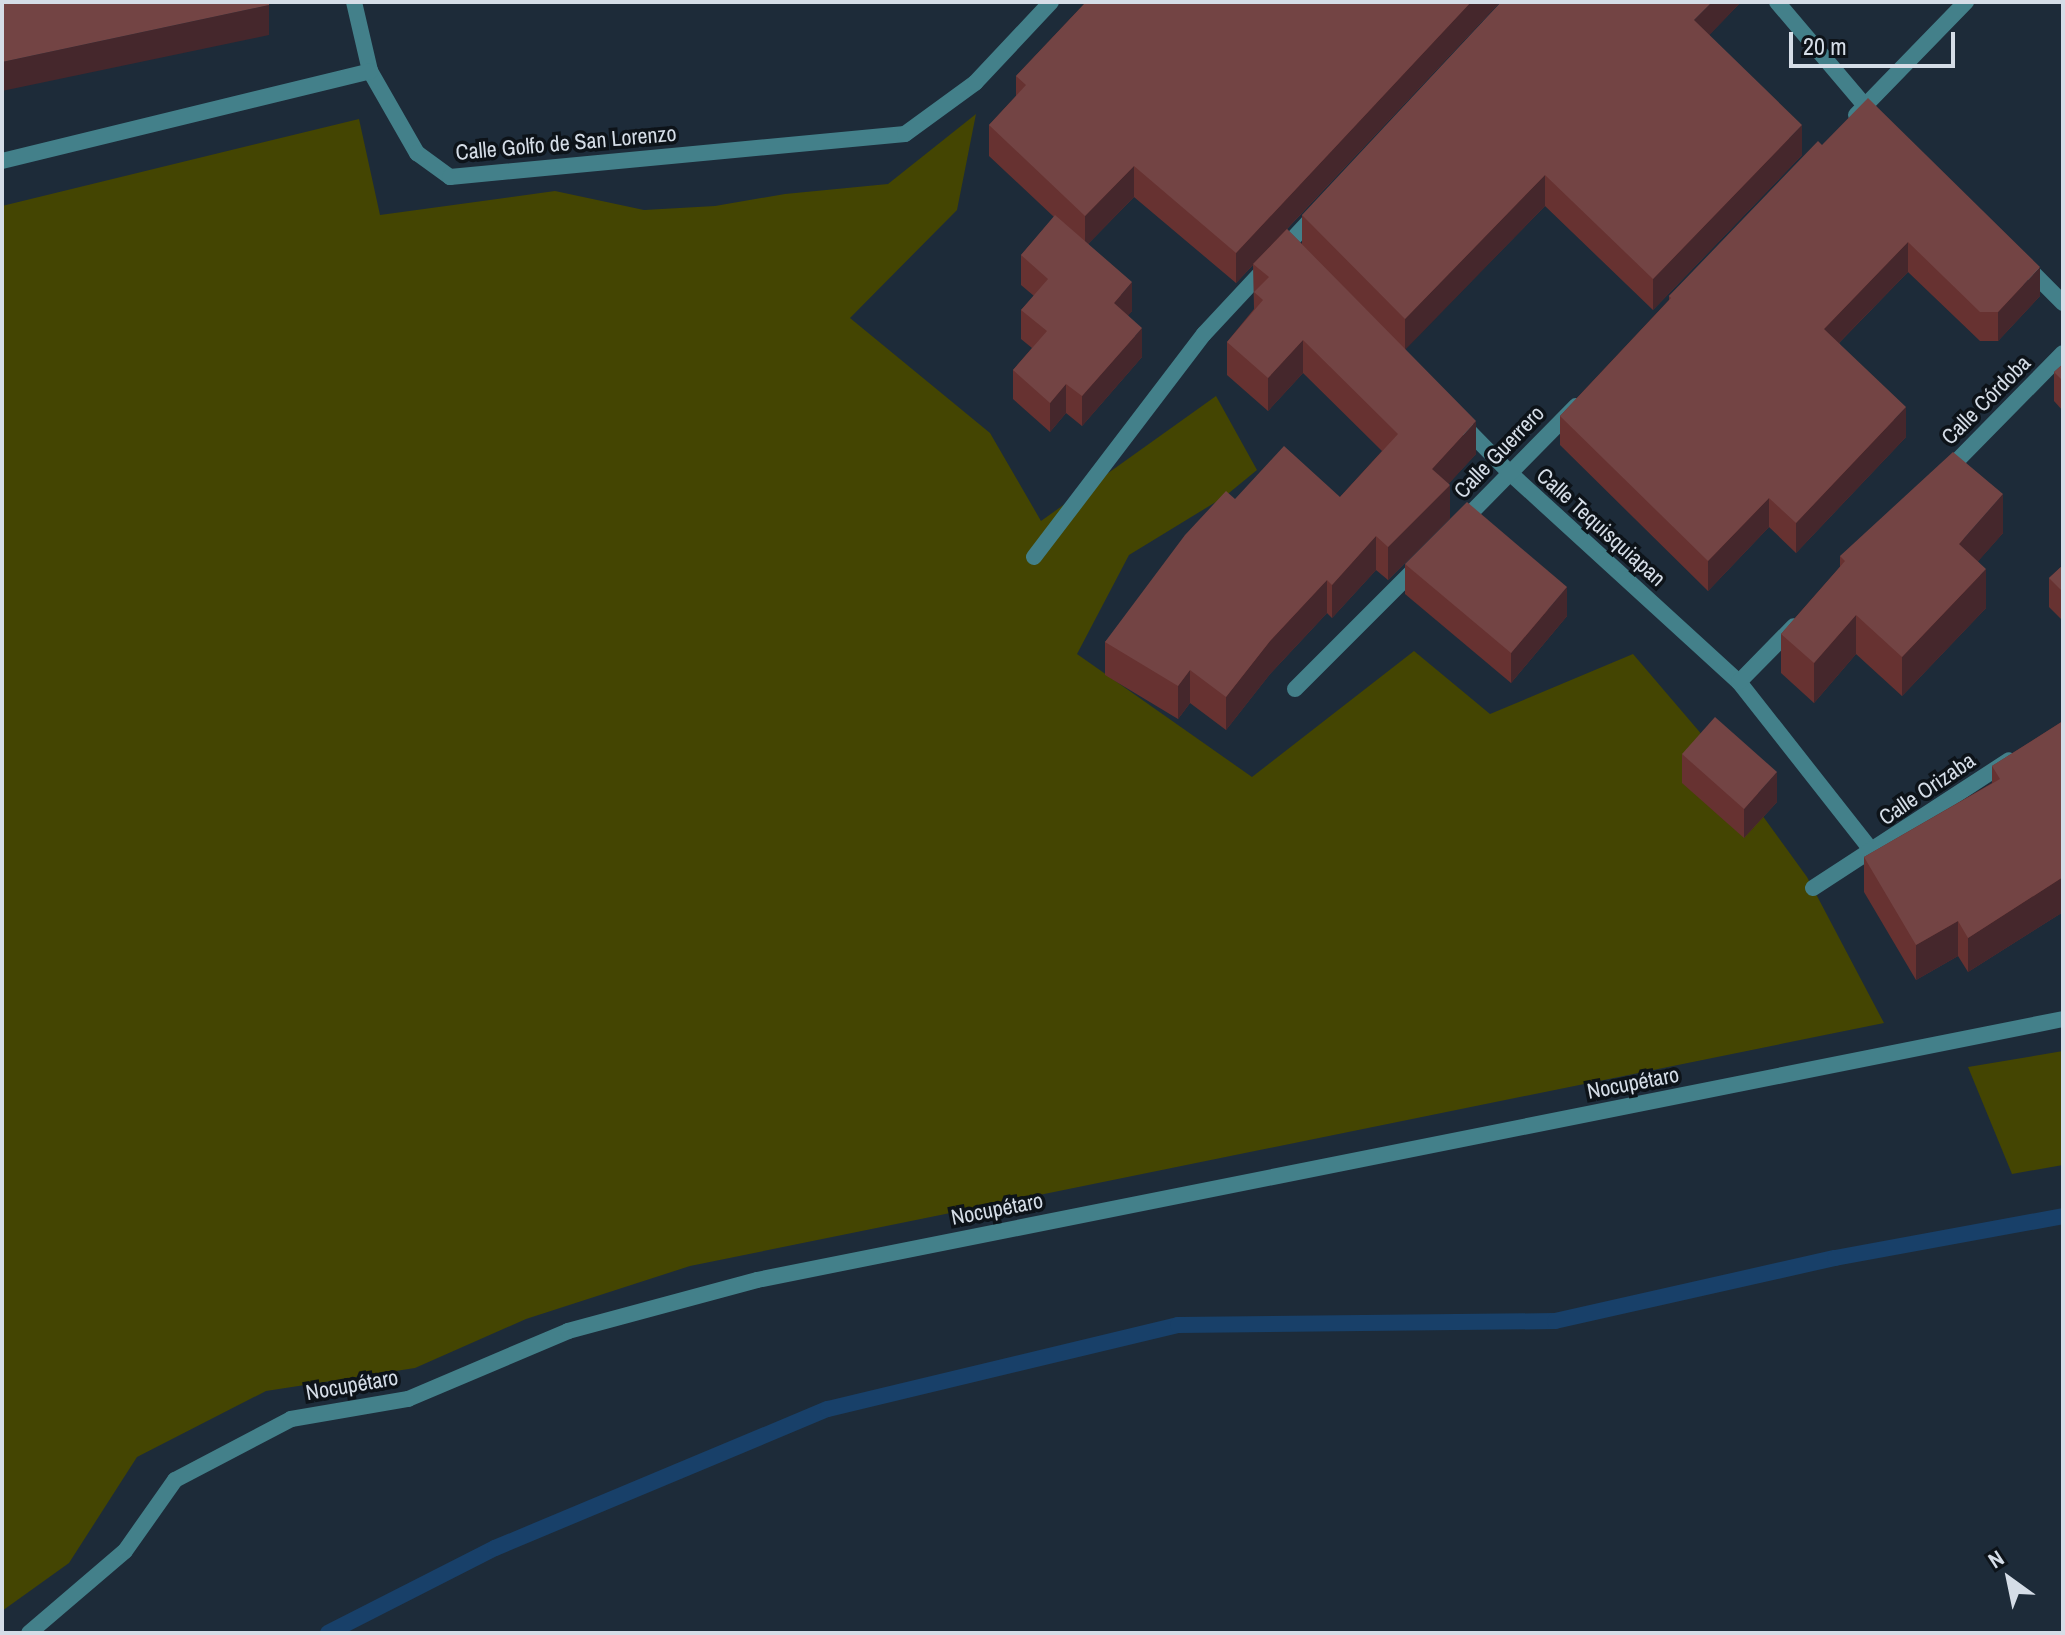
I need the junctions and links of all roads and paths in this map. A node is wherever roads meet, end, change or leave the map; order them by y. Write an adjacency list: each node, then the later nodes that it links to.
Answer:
1 (354, 2): 5 (street, Calle Golfo de San Lorenzo)
2 (1051, 2): 5 (street, Calle Golfo de San Lorenzo)
3 (1777, 2): 6 (street)
4 (1966, 2): 6 (street)
5 (370, 71): 9 (street)
6 (1864, 107): 7 (street); 8 (street)
7 (1886, 128)
8 (1842, 130)
9 (2, 161)
10 (1330, 199): 18 (street)
11 (2019, 259): 12 (street)
12 (2063, 303)
13 (2063, 353): 17 (street, Calle Córdoba)
14 (1588, 393): 16 (street, Calle Guerrero)
15 (1454, 416): 16 (street, Calle Tequisquiapan)
16 (1510, 473): 20 (street, Calle Tequisquiapan); 21 (street, Calle Guerrero)
17 (1929, 489)
18 (1034, 557)
19 (1806, 614): 20 (street)
20 (1739, 682): 23 (street, Calle Tequisquiapan)
21 (1295, 689)
22 (2025, 750): 23 (street, Calle Orizaba)
23 (1872, 851): 24 (street, Calle Orizaba)
24 (1813, 888)
25 (2063, 1019): 26 (street, Nocupétaro)
26 (29, 1633)

